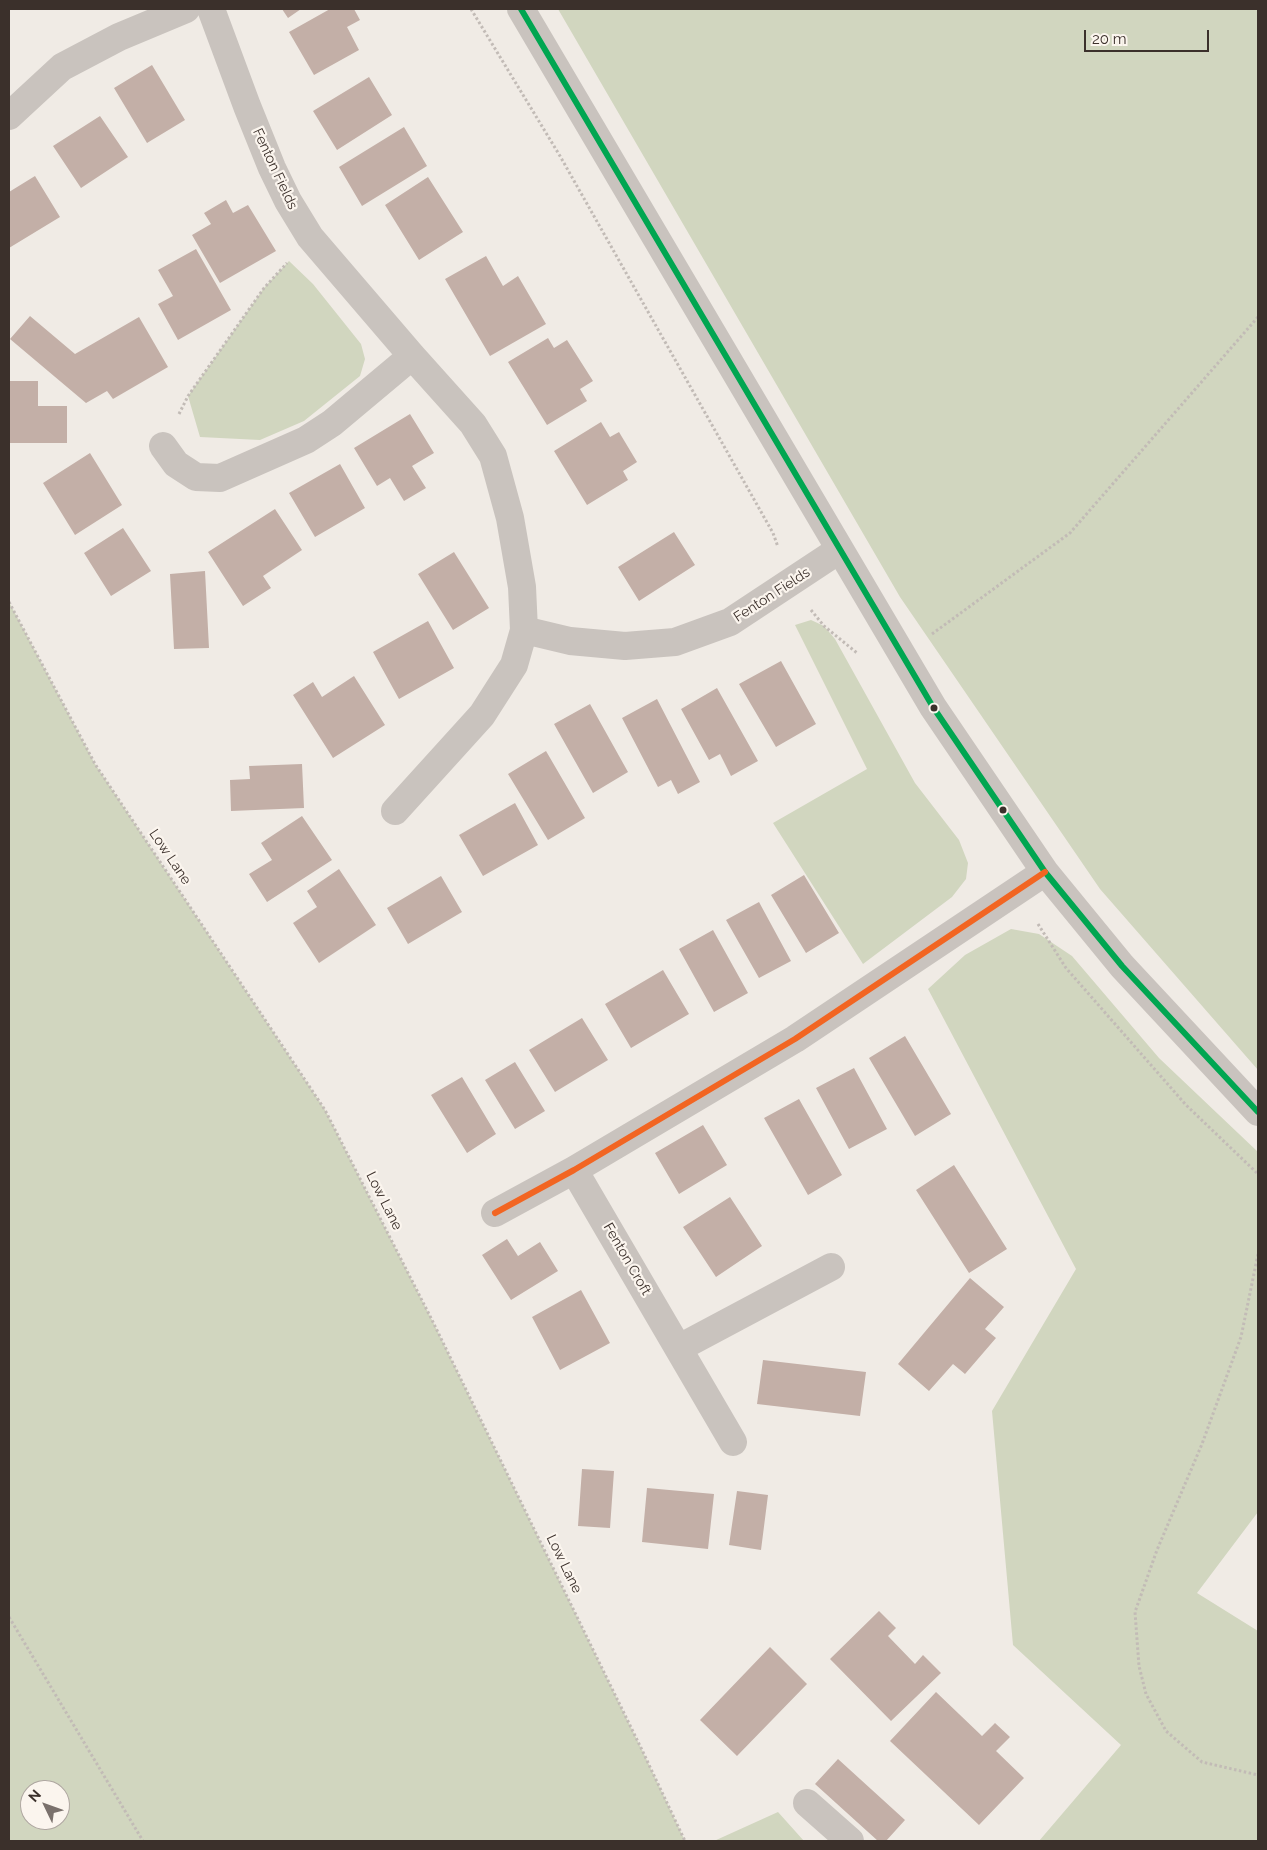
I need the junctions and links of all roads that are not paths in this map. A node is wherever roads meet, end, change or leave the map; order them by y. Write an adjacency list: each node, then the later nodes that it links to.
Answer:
1 (186, 9): 4 (street)
2 (211, 9): 5 (street, Fenton Fields)
3 (521, 9): 7 (street)
4 (9, 116)
5 (412, 356): 6 (street); 8 (street, Fenton Fields)
6 (163, 446)
7 (839, 550): 8 (street, Fenton Fields); 10 (street)
8 (524, 630): 9 (street, Fenton Fields)
9 (395, 811)
10 (1045, 872): 11 (street); 12 (street)
11 (1258, 1112)
12 (574, 1170): 13 (street); 15 (street, Fenton Croft)
13 (495, 1213)
14 (831, 1267): 15 (street)
15 (679, 1348): 16 (street, Fenton Croft)
16 (732, 1442)
17 (807, 1803): 18 (street)
18 (850, 1841)

